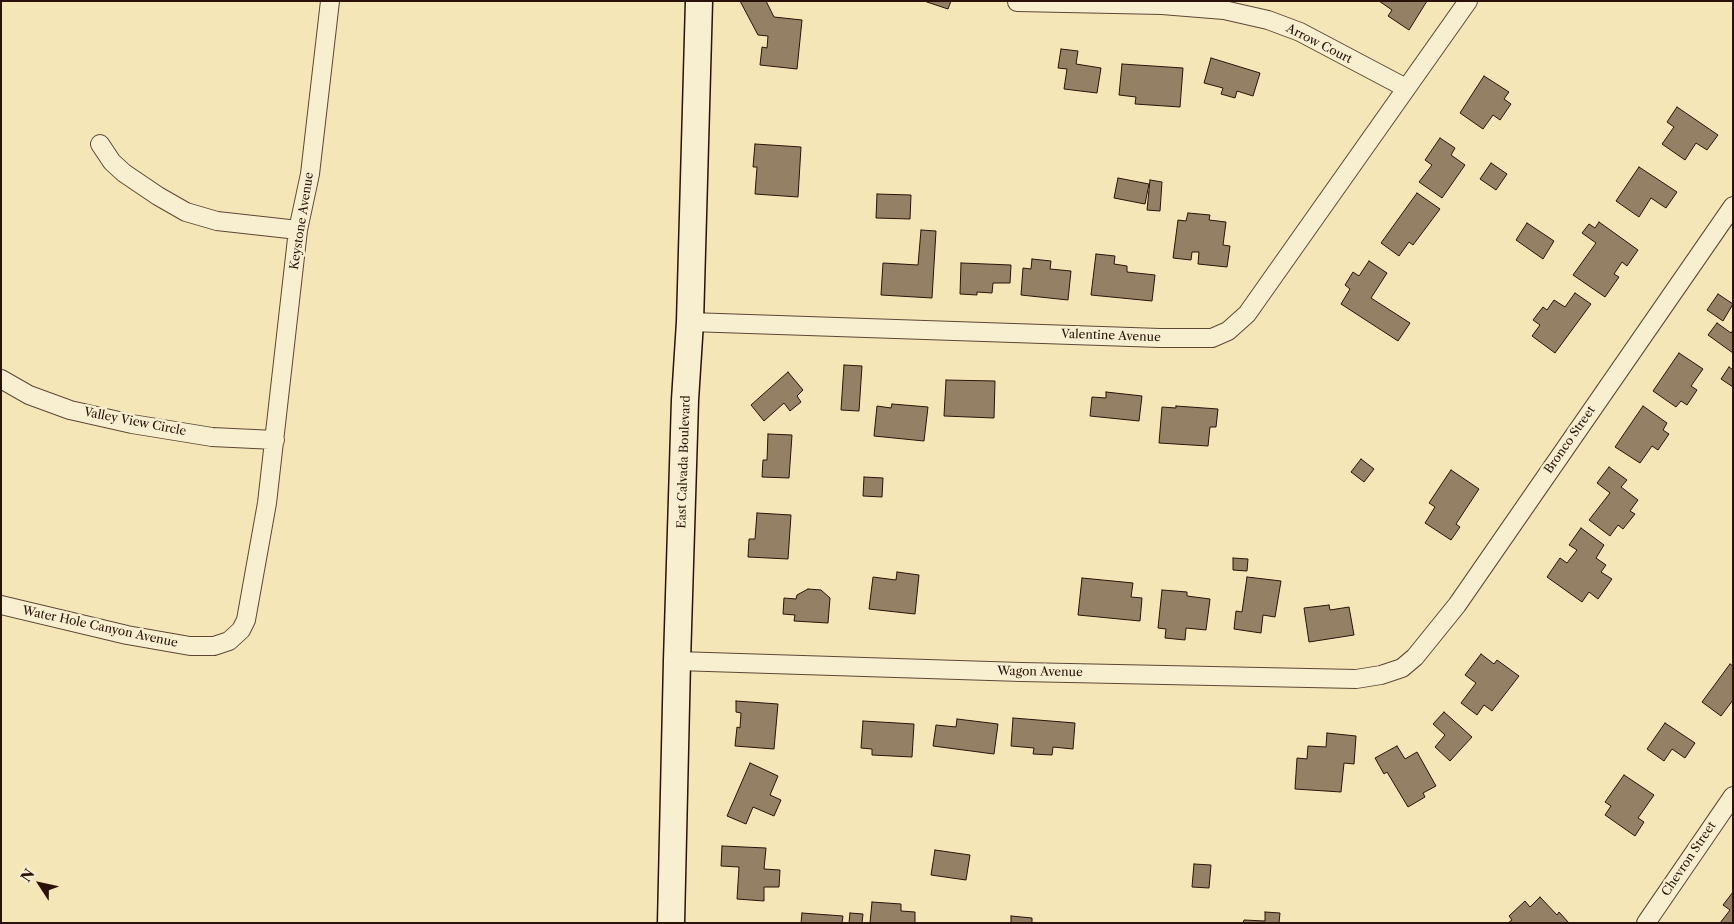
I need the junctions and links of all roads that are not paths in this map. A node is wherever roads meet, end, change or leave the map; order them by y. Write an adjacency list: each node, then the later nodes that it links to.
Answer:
1 (330, 1): 8 (street, Keystone Avenue)
2 (699, 1): 9 (main road, East Calvada Boulevard)
3 (1468, 1): 5 (street, Valentine Avenue)
4 (1017, 2): 5 (street, Arrow Court)
5 (1406, 88): 9 (street, Valentine Avenue)
6 (100, 144): 8 (street)
7 (1733, 206): 14 (street, Bronco Street)
8 (298, 230): 11 (street, Keystone Avenue)
9 (690, 322): 13 (main road, East Calvada Boulevard)
10 (1, 379): 11 (street, Valley View Circle)
11 (275, 440): 12 (street, Water Hole Canyon Avenue)
12 (1, 605)
13 (677, 661): 14 (street, Wagon Avenue); 16 (main road, East Calvada Boulevard)
14 (1402, 668)
15 (1733, 796): 17 (street, Chevron Street)
16 (671, 923)
17 (1646, 923)

